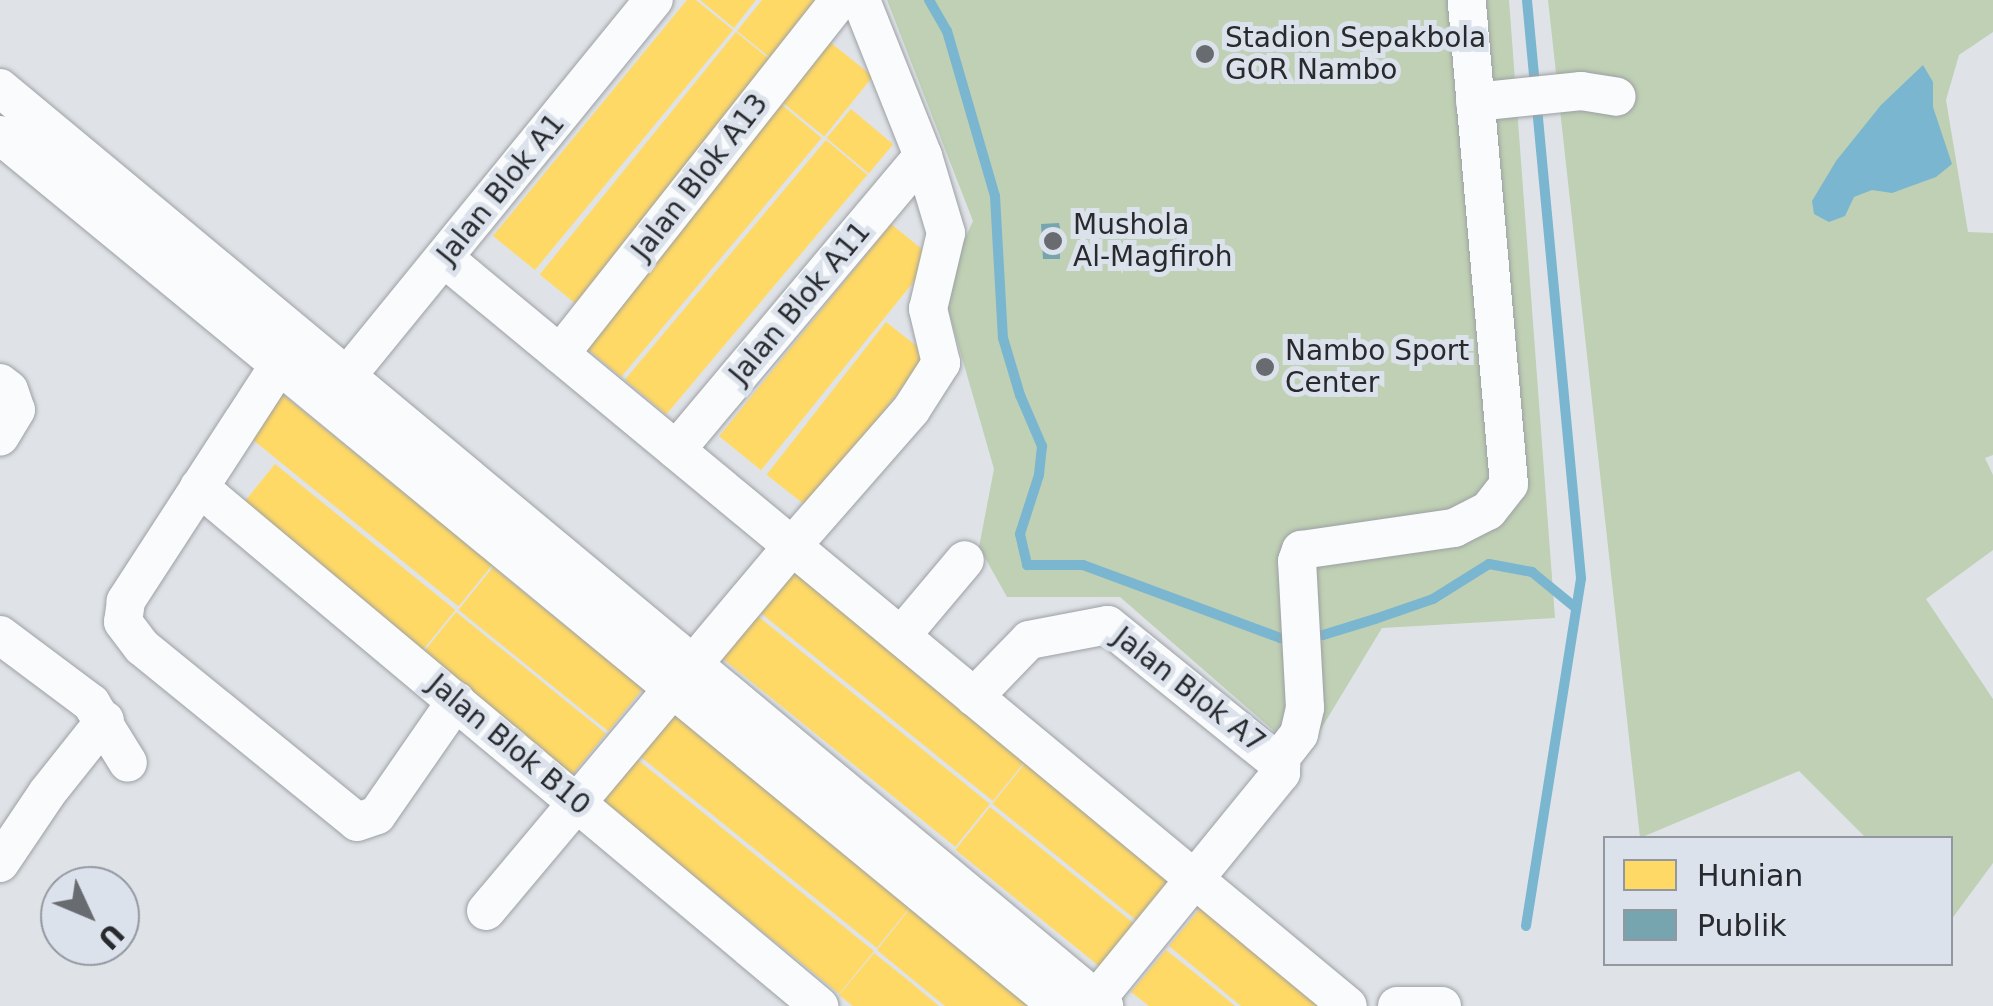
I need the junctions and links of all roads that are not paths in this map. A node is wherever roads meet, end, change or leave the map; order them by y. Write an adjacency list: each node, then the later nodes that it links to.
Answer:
1 (654, 0): 10 (street, Jalan Blok A1)
2 (840, 0): 12 (street, Jalan Blok A13)
3 (861, 0): 9 (street)
4 (1467, 0): 7 (street)
5 (0, 88): 11 (street)
6 (1617, 97): 7 (street)
7 (1475, 102): 26 (street)
8 (0, 136): 11 (street)
9 (924, 156): 16 (street, Jalan Blok A11); 18 (street)
10 (444, 258): 12 (street); 13 (street, Jalan Blok A1)
11 (287, 351): 13 (street); 17 (street); 22 (street)
12 (560, 354): 16 (street)
13 (346, 377): 22 (street)
14 (0, 383): 15 (street)
15 (0, 437)
16 (676, 450): 18 (street)
17 (198, 486): 24 (street, Jalan Blok B10); 24 (street)
18 (792, 546): 21 (street); 22 (street)
19 (965, 560): 21 (street)
20 (0, 635): 25 (street)
21 (901, 636): 23 (street)
22 (683, 674): 28 (street); 32 (street); 34 (street)
23 (974, 697): 26 (street, Jalan Blok A7); 30 (street)
24 (456, 701): 28 (street, Jalan Blok B10)
25 (104, 720): 27 (street); 29 (street)
26 (1278, 761): 30 (street, Jalan Blok A7)
27 (128, 763)
28 (578, 802): 31 (street); 33 (street, Jalan Blok B10)
29 (0, 862)
30 (1194, 878): 32 (street); 35 (street)
31 (486, 911)
32 (1097, 1004)
33 (818, 1006)
34 (1058, 1006)
35 (1348, 1006)
36 (1397, 1006): 37 (street)
37 (1442, 1006)

